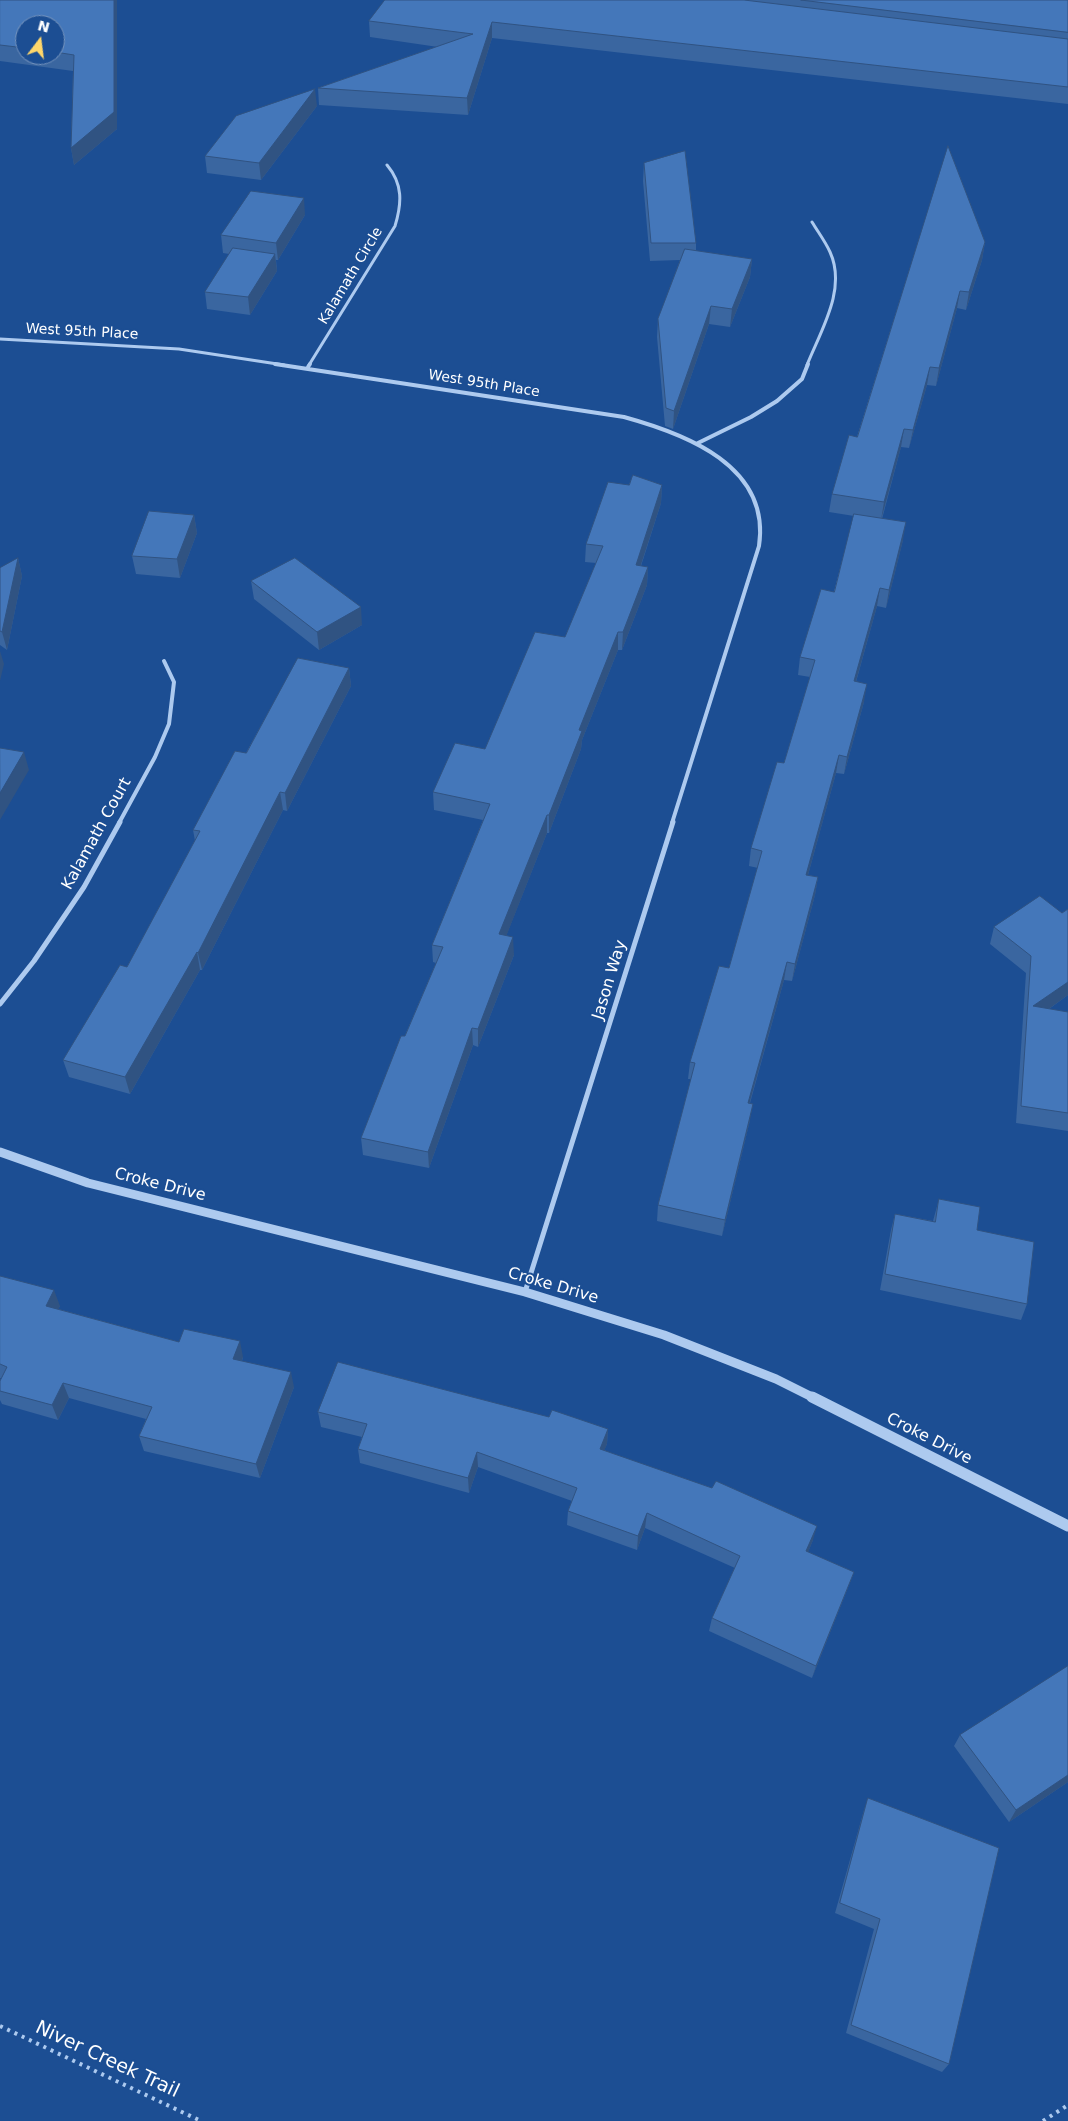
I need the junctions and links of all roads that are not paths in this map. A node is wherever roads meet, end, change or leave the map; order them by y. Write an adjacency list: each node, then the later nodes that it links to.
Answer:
1 (387, 165): 4 (street, Kalamath Circle)
2 (812, 222): 5 (street)
3 (0, 339): 4 (street, West 95th Place)
4 (308, 367): 5 (street, West 95th Place)
5 (698, 443): 7 (street, West 95th Place)
6 (164, 661): 8 (street, Kalamath Court)
7 (718, 675): 10 (street, Jason Way)
8 (0, 1004)
9 (0, 1152): 10 (street, Croke Drive)
10 (525, 1292): 11 (street, Croke Drive)
11 (1068, 1526)

